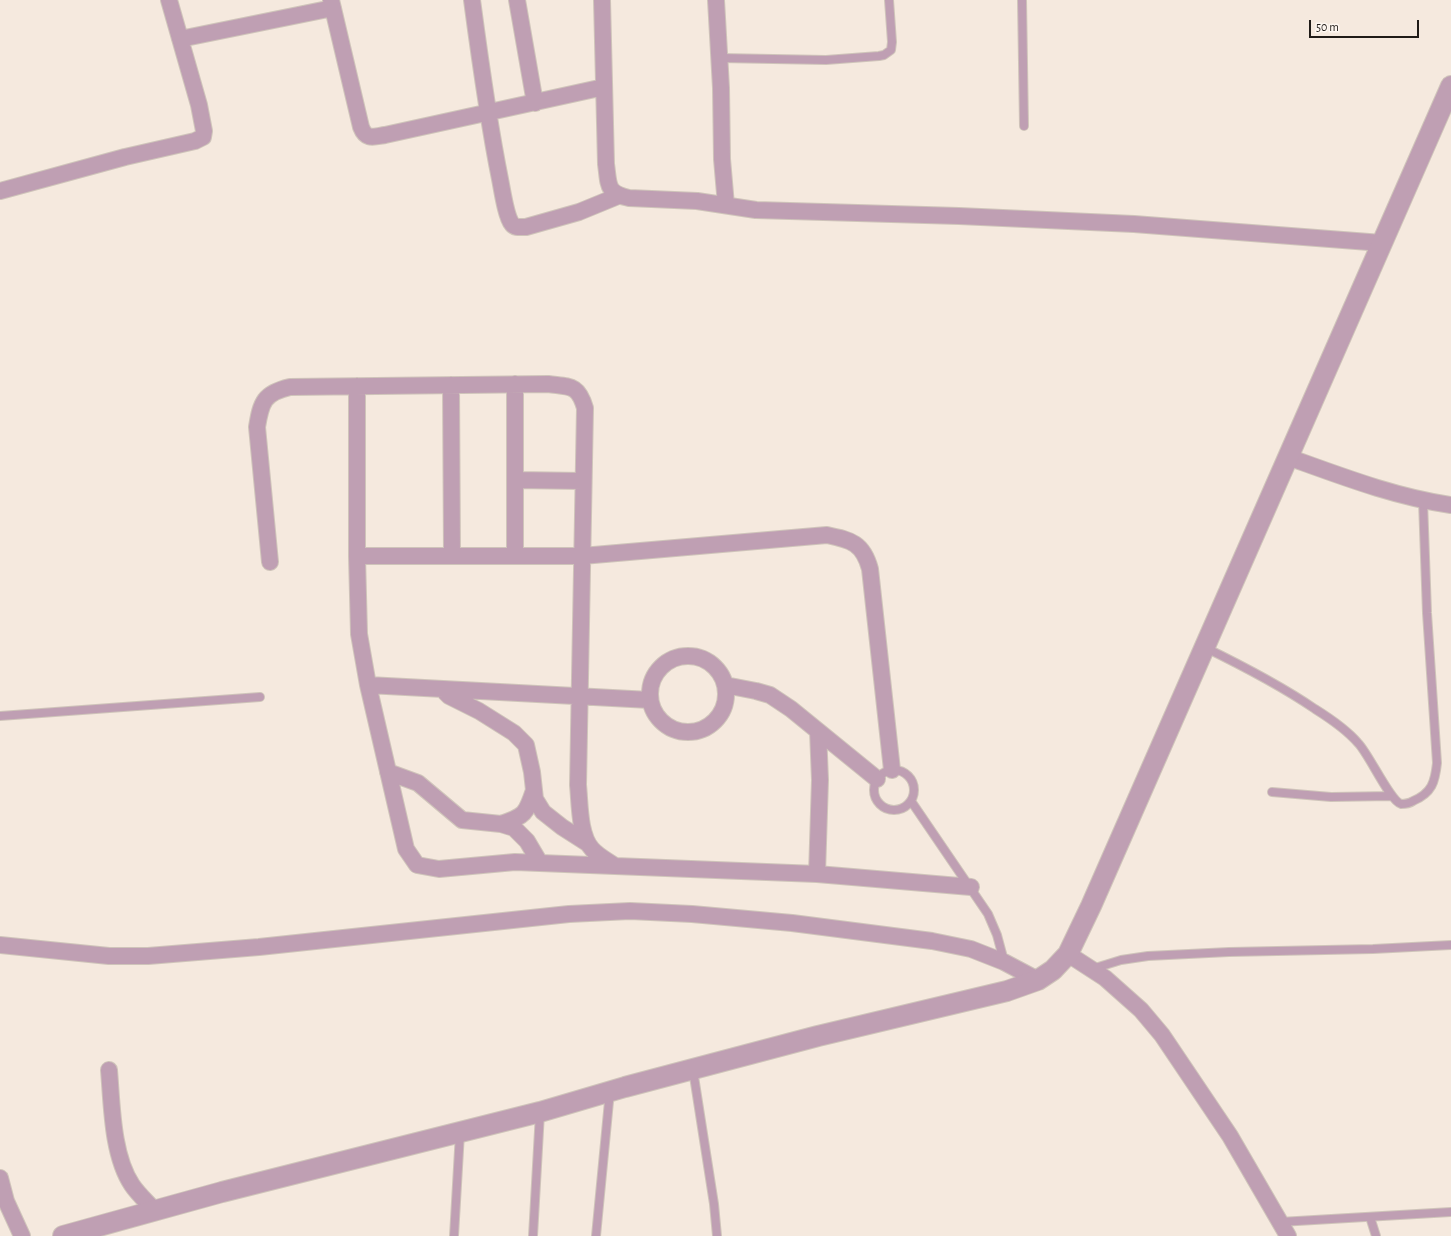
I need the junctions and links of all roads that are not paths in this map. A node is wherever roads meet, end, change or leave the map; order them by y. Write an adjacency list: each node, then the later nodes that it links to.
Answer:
1 (169, 0): 9 (street)
2 (472, 0): 14 (street)
3 (517, 0): 13 (street)
4 (602, 0): 12 (street)
5 (716, 0): 10 (street)
6 (889, 0): 10 (lane)
7 (1022, 0): 15 (lane)
8 (332, 4): 9 (street); 14 (street)
9 (180, 39): 16 (street)
10 (720, 58): 18 (street)
11 (1451, 86): 19 (street)
12 (604, 87): 13 (street); 17 (street)
13 (534, 103): 14 (street)
14 (488, 113): 17 (street)
15 (1024, 126)
16 (0, 191)
17 (618, 196): 18 (street)
18 (726, 205): 19 (street)
19 (1382, 243): 23 (street)
20 (515, 384): 21 (street); 24 (street); 25 (street)
21 (451, 385): 22 (street); 29 (street)
22 (357, 386): 28 (street); 32 (street)
23 (1288, 457): 26 (street); 33 (street)
24 (515, 480): 25 (street); 30 (street)
25 (583, 481): 31 (street)
26 (1423, 501): 27 (street); 47 (lane)
27 (1451, 505)
28 (357, 556): 29 (street); 34 (street)
29 (452, 556): 30 (street)
30 (516, 556): 31 (street)
31 (582, 556): 38 (street); 42 (street)
32 (270, 562)
33 (1204, 647): 47 (lane); 57 (street)
34 (368, 685): 36 (street); 43 (street)
35 (725, 685): 39 (street); 39 (street); 41 (street)
36 (442, 689): 38 (street); 45 (street)
37 (260, 697): 40 (lane)
38 (580, 697): 39 (street); 50 (street)
39 (650, 700)
40 (0, 716)
41 (818, 731): 44 (street); 53 (street)
42 (892, 770): 44 (lane); 48 (lane)
43 (388, 772): 49 (street); 51 (street)
44 (877, 779): 48 (lane)
45 (534, 790): 49 (street); 50 (street)
46 (1272, 792): 47 (lane)
47 (1391, 796)
48 (911, 801): 54 (lane)
49 (501, 824): 51 (street)
50 (587, 843): 52 (street)
51 (540, 863): 52 (street)
52 (615, 866): 53 (street)
53 (817, 874): 54 (street)
54 (971, 888): 58 (lane)
55 (1451, 945): 59 (lane)
56 (0, 946): 58 (street)
57 (1068, 954): 59 (street); 60 (street)
58 (1004, 962): 60 (street)
59 (1091, 969): 70 (street)
60 (1038, 980): 62 (street)
61 (109, 1070): 67 (street)
62 (693, 1070): 63 (street); 76 (lane)
63 (610, 1091): 64 (street); 75 (lane)
64 (540, 1112): 65 (street); 74 (lane)
65 (460, 1133): 67 (street); 73 (lane)
66 (0, 1178): 71 (street)
67 (155, 1211): 72 (street)
68 (1451, 1212): 69 (lane)
69 (1370, 1217): 70 (lane); 78 (lane)
70 (1280, 1222): 77 (street)
71 (22, 1236)
72 (63, 1236)
73 (454, 1236)
74 (533, 1236)
75 (596, 1236)
76 (717, 1236)
77 (1288, 1236)
78 (1376, 1236)

